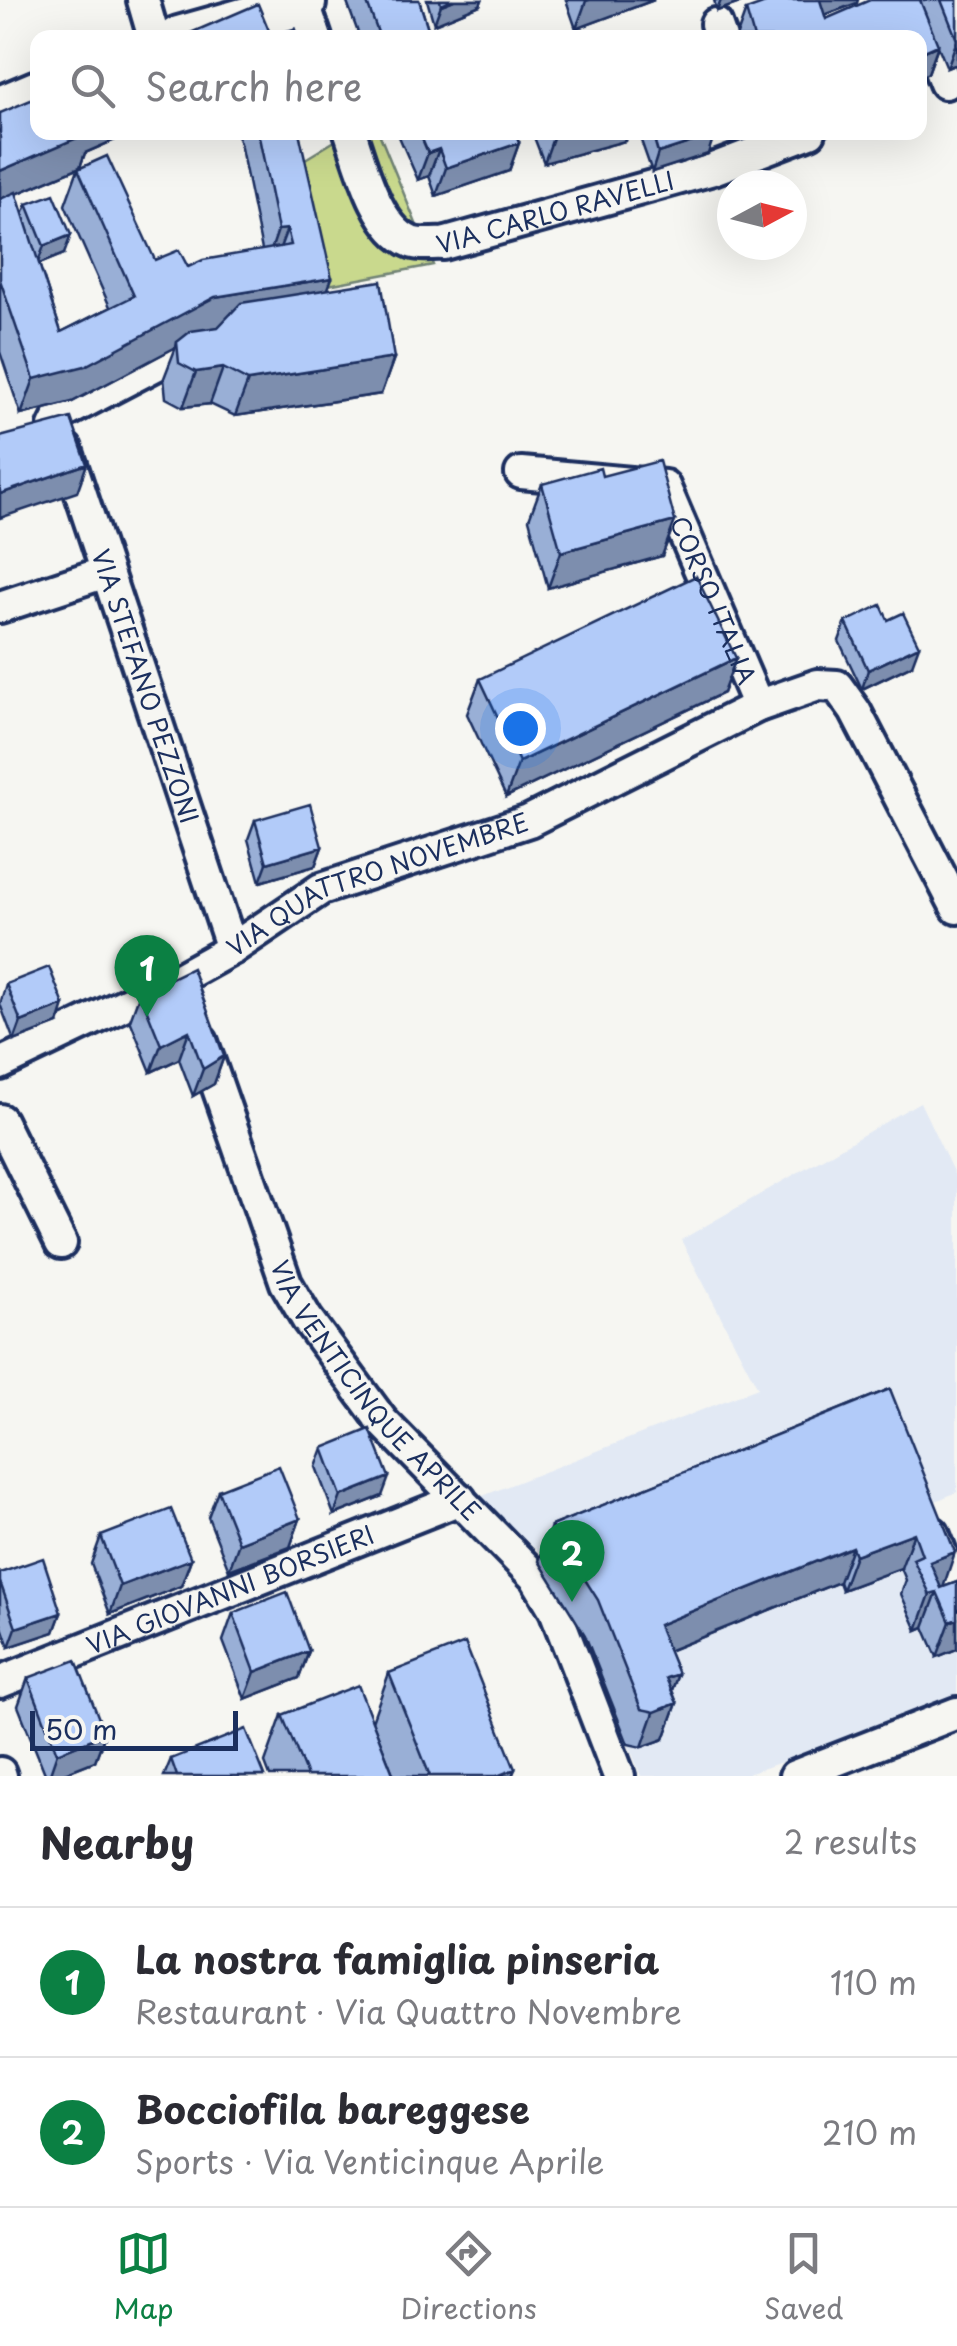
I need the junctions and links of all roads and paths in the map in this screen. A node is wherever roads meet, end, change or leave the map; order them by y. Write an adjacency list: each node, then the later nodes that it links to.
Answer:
1 (143, 0): 5 (street)
2 (912, 0): 6 (street)
3 (308, 14): 4 (street)
4 (242, 29)
5 (152, 30)
6 (922, 30)
7 (927, 43): 8 (street)
8 (941, 84)
9 (30, 95): 10 (street)
10 (0, 108)
11 (353, 140): 14 (street)
12 (754, 142): 14 (street, VIA CARLO RAVELLI)
13 (383, 250): 14 (street, VIA CARLO RAVELLI)
14 (416, 252)
15 (233, 331): 16 (street)
16 (54, 427): 17 (street); 19 (street, VIA STEFANO PEZZONI)
17 (18, 436)
18 (521, 473): 21 (street, CORSO ITALIA)
19 (106, 572): 20 (street); 23 (street, VIA STEFANO PEZZONI)
20 (0, 607)
21 (758, 706): 22 (street, CORSO ITALIA); 23 (street, VIA QUATTRO NOVEMBRE)
22 (957, 908)
23 (232, 949): 24 (street, VIA QUATTRO NOVEMBRE)
24 (180, 978): 25 (street, VIA QUATTRO NOVEMBRE); 28 (street, VIA VENTICINQUE APRILE)
25 (0, 1064)
26 (0, 1120): 27 (street)
27 (61, 1243)
28 (460, 1499): 31 (street, VIA GIOVANNI BORSIERI); 33 (street, VIA VENTICINQUE APRILE)
29 (926, 1513): 30 (street)
30 (957, 1593)
31 (0, 1682)
32 (957, 1712): 34 (street)
33 (619, 1776)
34 (795, 1776)

